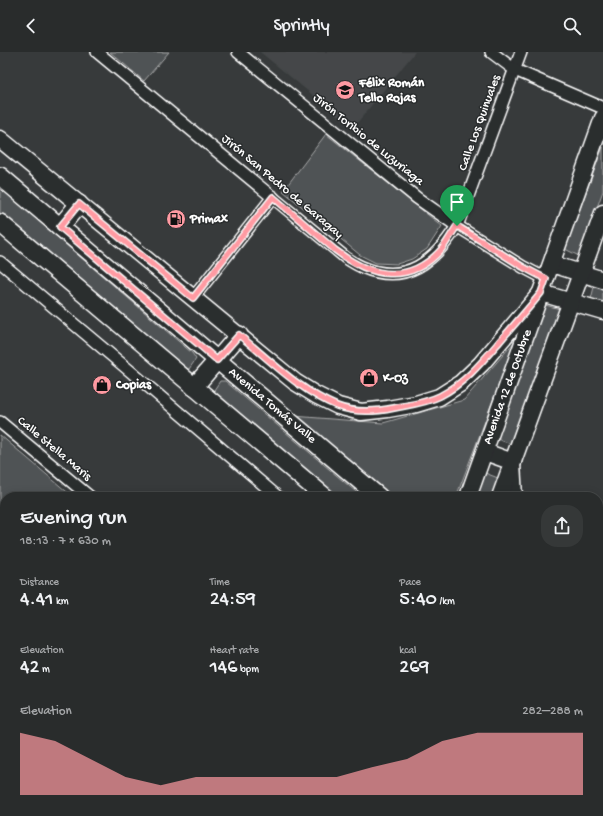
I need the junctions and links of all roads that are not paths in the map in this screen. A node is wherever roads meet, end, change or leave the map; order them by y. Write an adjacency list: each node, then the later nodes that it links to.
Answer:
1 (97, 52): 10 (street, Jirón San Pedro de Garagay)
2 (238, 52): 14 (street, Jirón Toribio de Luzuriaga)
3 (491, 52): 5 (street)
4 (521, 52): 5 (street, Calle Los Quinuales)
5 (515, 70): 6 (street); 14 (street, Calle Los Quinuales)
6 (603, 108)
7 (603, 118): 17 (main road, Avenida 12 de Octubre)
8 (0, 139): 11 (main road)
9 (0, 176): 15 (main road, Avenida Tomás Valle)
10 (273, 197): 14 (street, Jirón San Pedro de Garagay); 21 (street)
11 (79, 204): 15 (main road); 21 (main road)
12 (603, 213): 18 (main road)
13 (0, 223): 26 (main road)
14 (457, 226): 20 (street, Jirón Toribio de Luzuriaga)
15 (60, 227): 25 (main road, Avenida Tomás Valle)
16 (0, 262): 31 (street)
17 (552, 264): 18 (main road); 20 (main road, Avenida 12 de Octubre)
18 (581, 273): 19 (main road); 22 (main road)
19 (603, 280)
20 (544, 286): 22 (main road); 24 (main road); 28 (main road, Avenida 12 de Octubre)
21 (193, 298): 24 (main road)
22 (572, 302): 23 (main road); 29 (main road)
23 (603, 311)
24 (239, 335): 25 (main road)
25 (217, 360): 26 (main road); 33 (main road, Avenida Tomás Valle)
26 (194, 387): 32 (main road)
27 (0, 422): 30 (street, Calle Stella Maris)
28 (485, 452): 29 (main road); 34 (main road, Avenida 12 de Octubre)
29 (513, 462): 35 (main road); 36 (street)
30 (84, 492)
31 (272, 492)
32 (319, 492)
33 (373, 492)
34 (470, 492)
35 (502, 492)
36 (515, 492)

